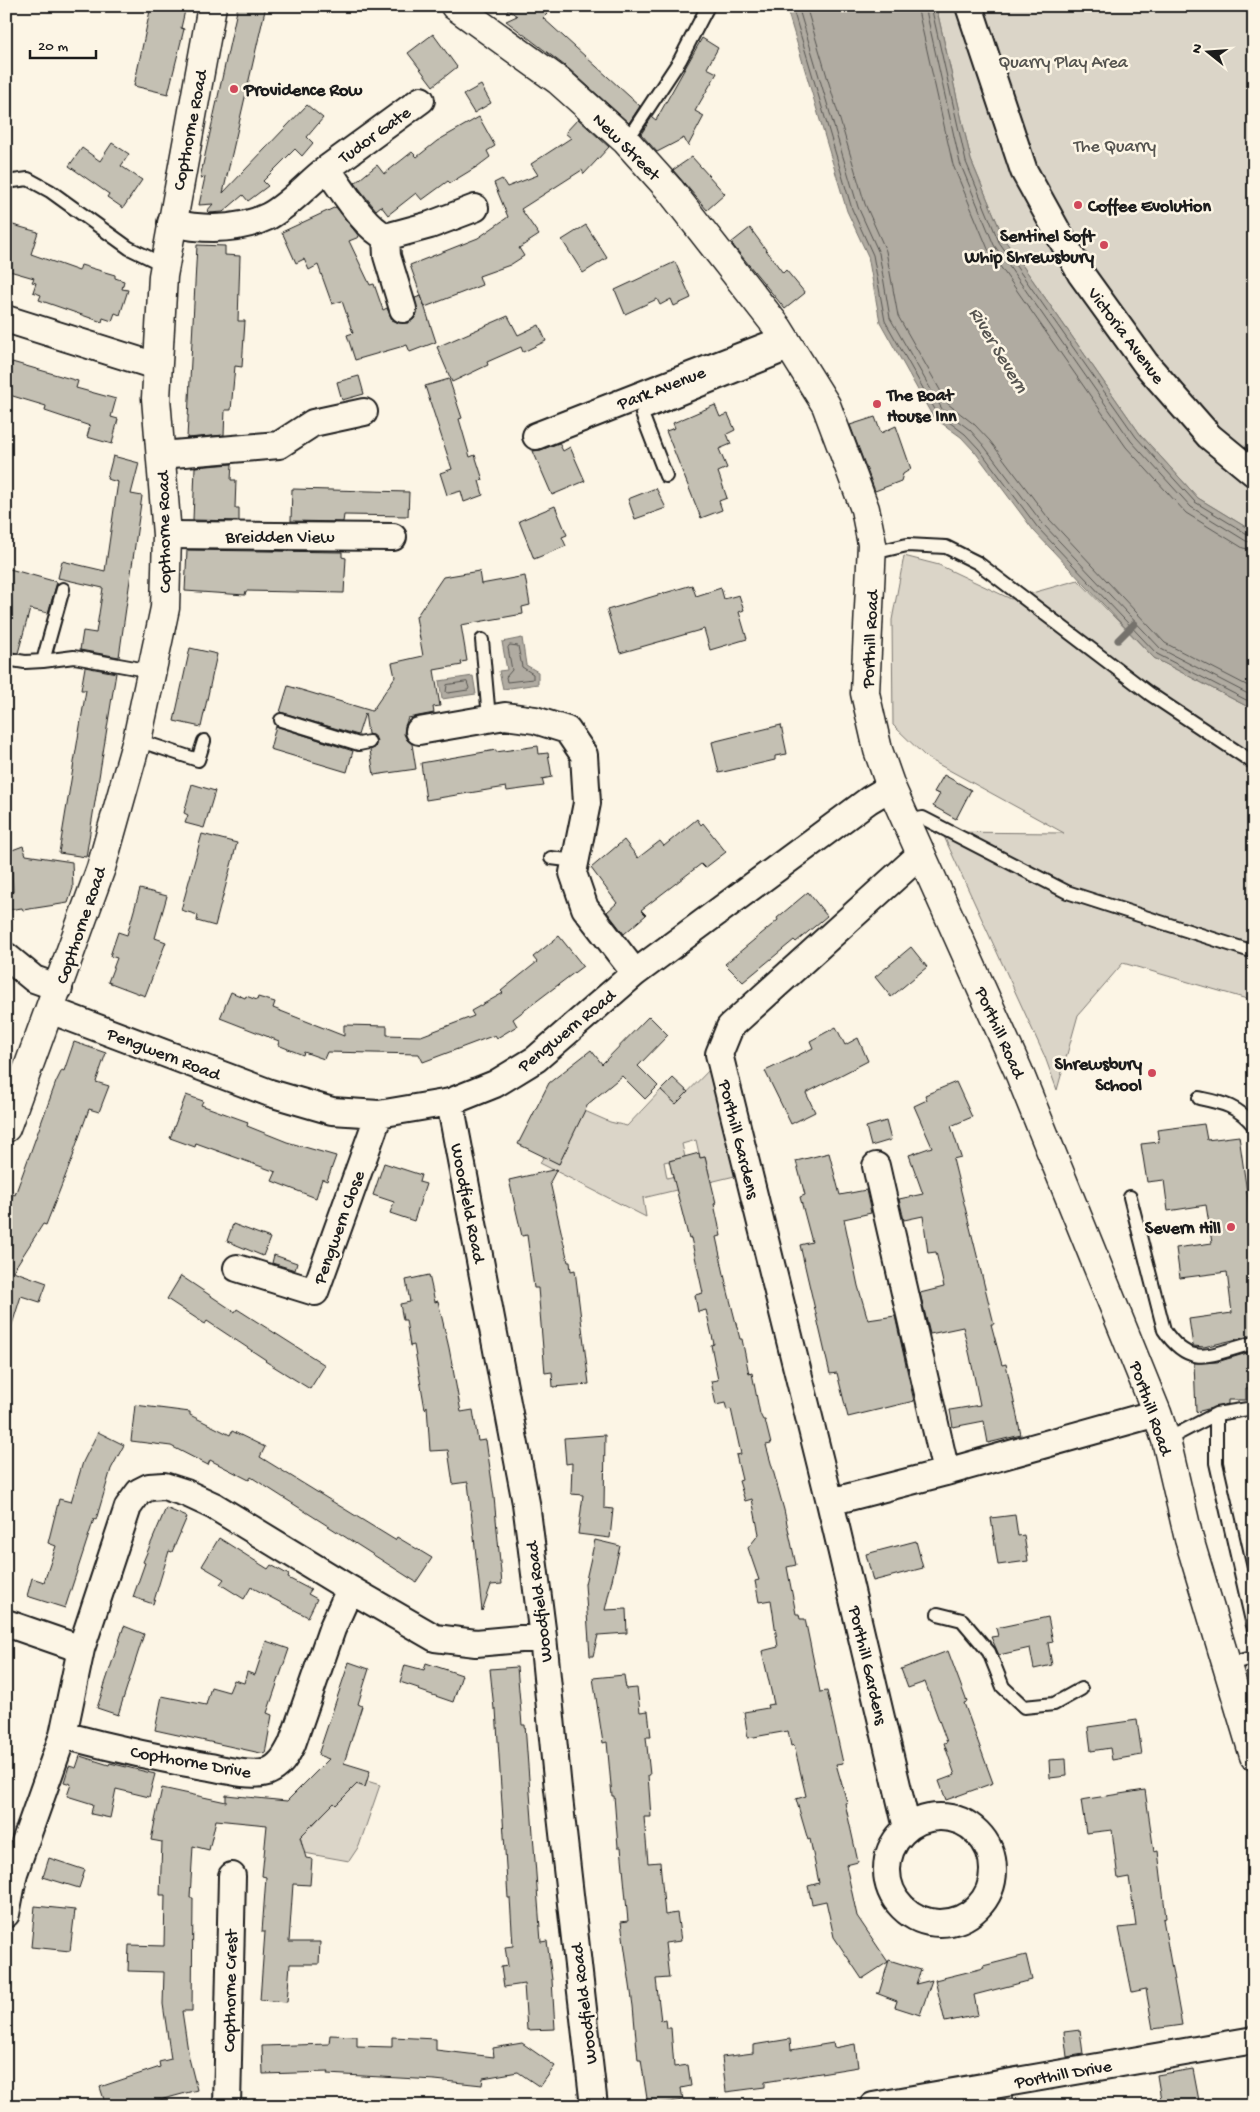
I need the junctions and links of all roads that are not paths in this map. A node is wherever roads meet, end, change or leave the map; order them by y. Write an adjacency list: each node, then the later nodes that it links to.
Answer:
1 (212, 6): 10 (street, Copthorne Road)
2 (455, 6): 6 (street, New Street)
3 (708, 6): 6 (lane)
4 (969, 6): 21 (street, Victoria Avenue)
5 (421, 100): 7 (street, Tudor Gate)
6 (625, 140): 14 (street, New Street)
7 (327, 169): 10 (street, Tudor Gate); 11 (street, Tudor Gate)
8 (6, 182): 12 (lane)
9 (475, 208): 11 (street)
10 (171, 223): 12 (street, Copthorne Road)
11 (386, 237): 13 (street)
12 (164, 265): 17 (street, Copthorne Road)
13 (403, 309)
14 (768, 316): 16 (street, Porthill Road)
15 (6, 319): 17 (street)
16 (789, 345): 19 (street, Park Avenue); 22 (lane); 25 (street, Porthill Road)
17 (156, 366): 20 (street, Copthorne Road)
18 (364, 412): 20 (street)
19 (536, 436)
20 (162, 455): 23 (street, Copthorne Road)
21 (1254, 473)
22 (666, 476)
23 (167, 535): 24 (street, Breidden View); 30 (street, Copthorne Road)
24 (392, 536)
25 (873, 553): 37 (lane); 38 (street, Porthill Road)
26 (63, 589): 29 (lane)
27 (482, 640): 31 (lane)
28 (6, 659): 29 (lane)
29 (44, 661): 30 (lane)
30 (152, 671): 34 (street, Copthorne Road)
31 (489, 718): 33 (street); 43 (street)
32 (282, 720): 36 (lane)
33 (415, 732)
34 (137, 740): 35 (lane); 44 (street, Copthorne Road)
35 (204, 741)
36 (369, 742)
37 (1254, 763)
38 (891, 787): 39 (street, Porthill Road); 43 (street, Pengwern Road)
39 (907, 820): 40 (street, Porthill Road); 41 (lane)
40 (921, 854): 55 (street, Porthill Road); 59 (street, Porthill Gardens)
41 (1254, 952)
42 (6, 956): 44 (street, Pengwern Road)
43 (635, 973): 46 (street, Pengwern Road)
44 (55, 999): 47 (street, Pengwern Road); 49 (street, Copthorne Road)
45 (1199, 1098): 48 (lane)
46 (450, 1102): 47 (street, Pengwern Road); 64 (street, Woodfield Road)
47 (379, 1114): 52 (street, Pengwern Close)
48 (1254, 1126)
49 (6, 1128)
50 (876, 1166): 58 (street)
51 (1130, 1197): 53 (lane)
52 (237, 1268)
53 (1254, 1343)
54 (1254, 1408): 56 (lane)
55 (1157, 1413): 57 (street, Porthill Road); 58 (street)
56 (1216, 1414): 57 (lane); 63 (lane)
57 (1166, 1440): 67 (street, Porthill Road)
58 (946, 1472): 59 (street)
59 (830, 1502): 71 (street, Porthill Gardens)
60 (350, 1589): 64 (street); 65 (street); 69 (street, Copthorne Drive)
61 (938, 1614): 68 (lane)
62 (6, 1623): 65 (street)
63 (1254, 1630)
64 (543, 1637): 76 (street, Woodfield Road)
65 (81, 1649): 69 (street)
66 (1254, 1657): 67 (lane)
67 (1227, 1665): 70 (street, Porthill Road)
68 (1081, 1689)
69 (63, 1735): 73 (street)
70 (1254, 1756)
71 (907, 1828): 71 (street)
72 (232, 1876): 75 (street, Copthorne Crest)
73 (6, 1914)
74 (1254, 2040): 77 (street, Porthill Drive)
75 (227, 2106)
76 (594, 2106)
77 (872, 2106)

